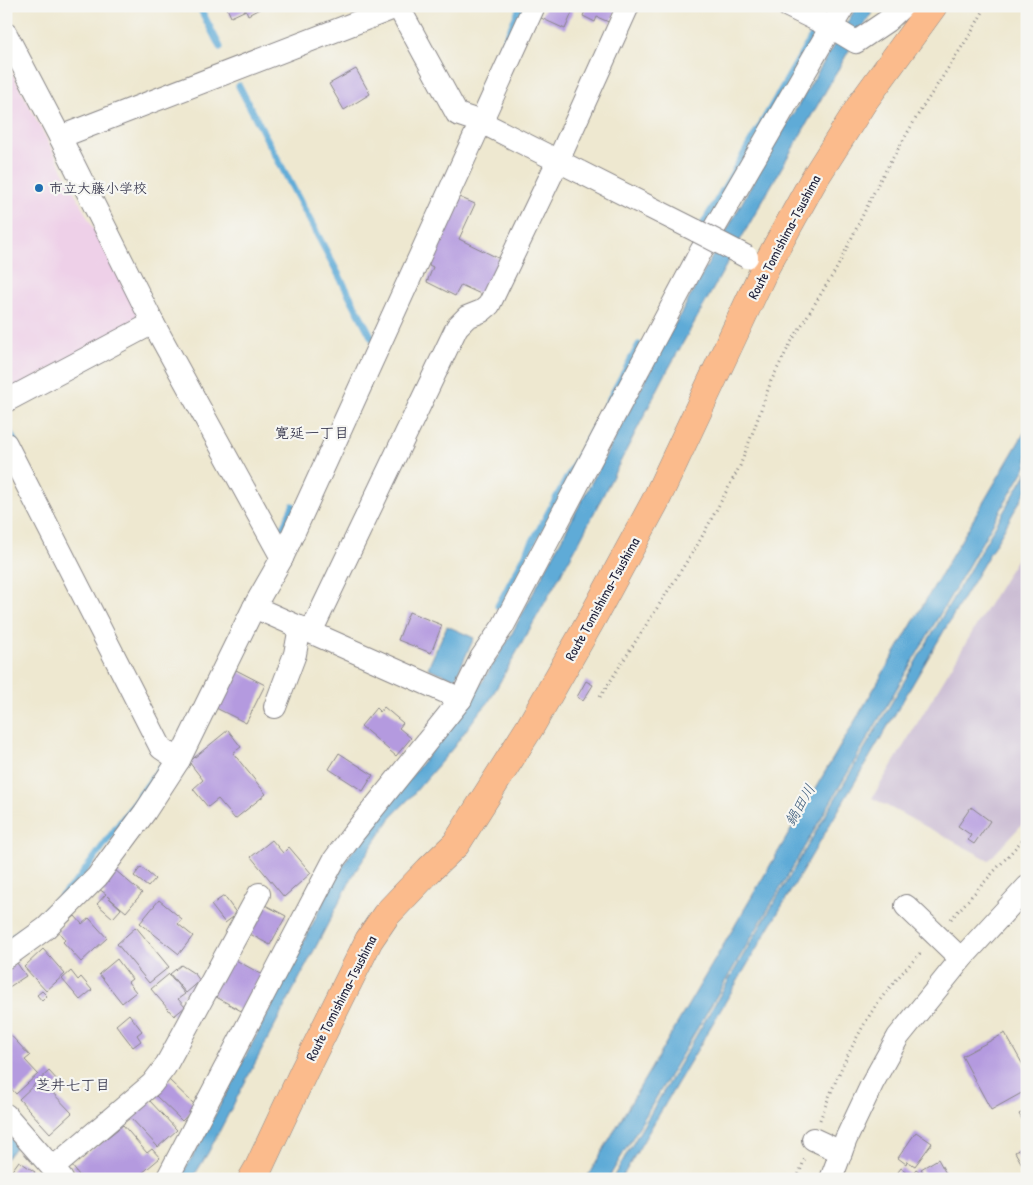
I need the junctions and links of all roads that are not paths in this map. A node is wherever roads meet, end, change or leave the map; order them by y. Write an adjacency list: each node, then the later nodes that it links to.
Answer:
1 (398, 6): 10 (street); 11 (street)
2 (534, 6): 10 (street)
3 (628, 6): 12 (street)
4 (788, 6): 8 (street)
5 (844, 6): 8 (street)
6 (903, 6): 8 (street)
7 (933, 6): 13 (main road, Route Tomishima-Tsushima)
8 (842, 33): 20 (street)
9 (6, 34): 11 (street)
10 (481, 122): 12 (street); 17 (street)
11 (60, 137): 14 (street)
12 (558, 161): 13 (street, bridge); 19 (street)
13 (756, 261): 32 (main road, Route Tomishima-Tsushima)
14 (153, 323): 15 (street); 17 (street)
15 (6, 401)
16 (6, 444): 22 (street)
17 (282, 558): 18 (street)
18 (254, 607): 19 (street); 22 (street)
19 (306, 630): 20 (street); 21 (street)
20 (461, 699): 33 (street)
21 (275, 707)
22 (179, 760): 26 (street)
23 (1027, 887): 27 (street)
24 (259, 894): 31 (street)
25 (906, 906): 27 (street)
26 (6, 957)
27 (961, 959): 30 (street)
28 (6, 1115): 31 (street)
29 (813, 1139): 30 (street)
30 (841, 1152): 34 (street)
31 (57, 1173)
32 (251, 1175)
33 (167, 1179)
34 (831, 1179)

